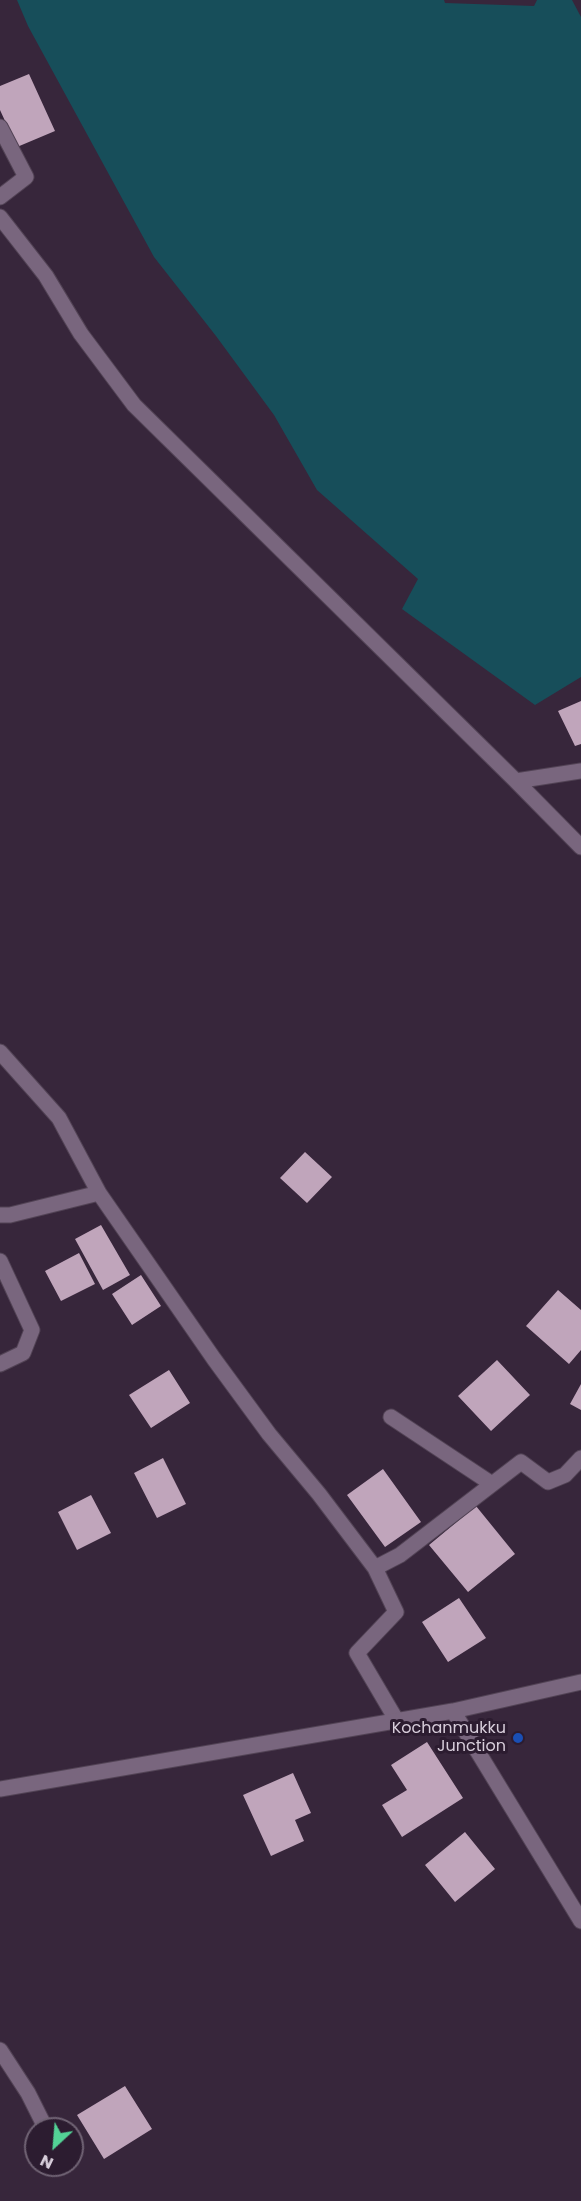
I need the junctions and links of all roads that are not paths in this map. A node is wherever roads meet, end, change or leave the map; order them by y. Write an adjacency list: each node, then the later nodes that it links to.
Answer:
1 (0, 127): 2 (street)
2 (0, 197)
3 (0, 217): 5 (street)
4 (581, 771): 5 (street)
5 (516, 781): 6 (street)
6 (581, 847)
7 (0, 1052): 8 (street)
8 (99, 1193): 9 (street); 15 (street)
9 (0, 1215)
10 (0, 1261): 11 (street)
11 (0, 1364)
12 (391, 1417): 14 (street)
13 (581, 1458): 14 (street)
14 (492, 1484): 15 (street)
15 (375, 1568): 18 (street)
16 (581, 1682): 17 (street)
17 (453, 1711): 18 (street); 20 (street)
18 (397, 1721): 19 (street)
19 (0, 1789)
20 (581, 1921)
21 (0, 2050): 22 (street)
22 (40, 2117)

